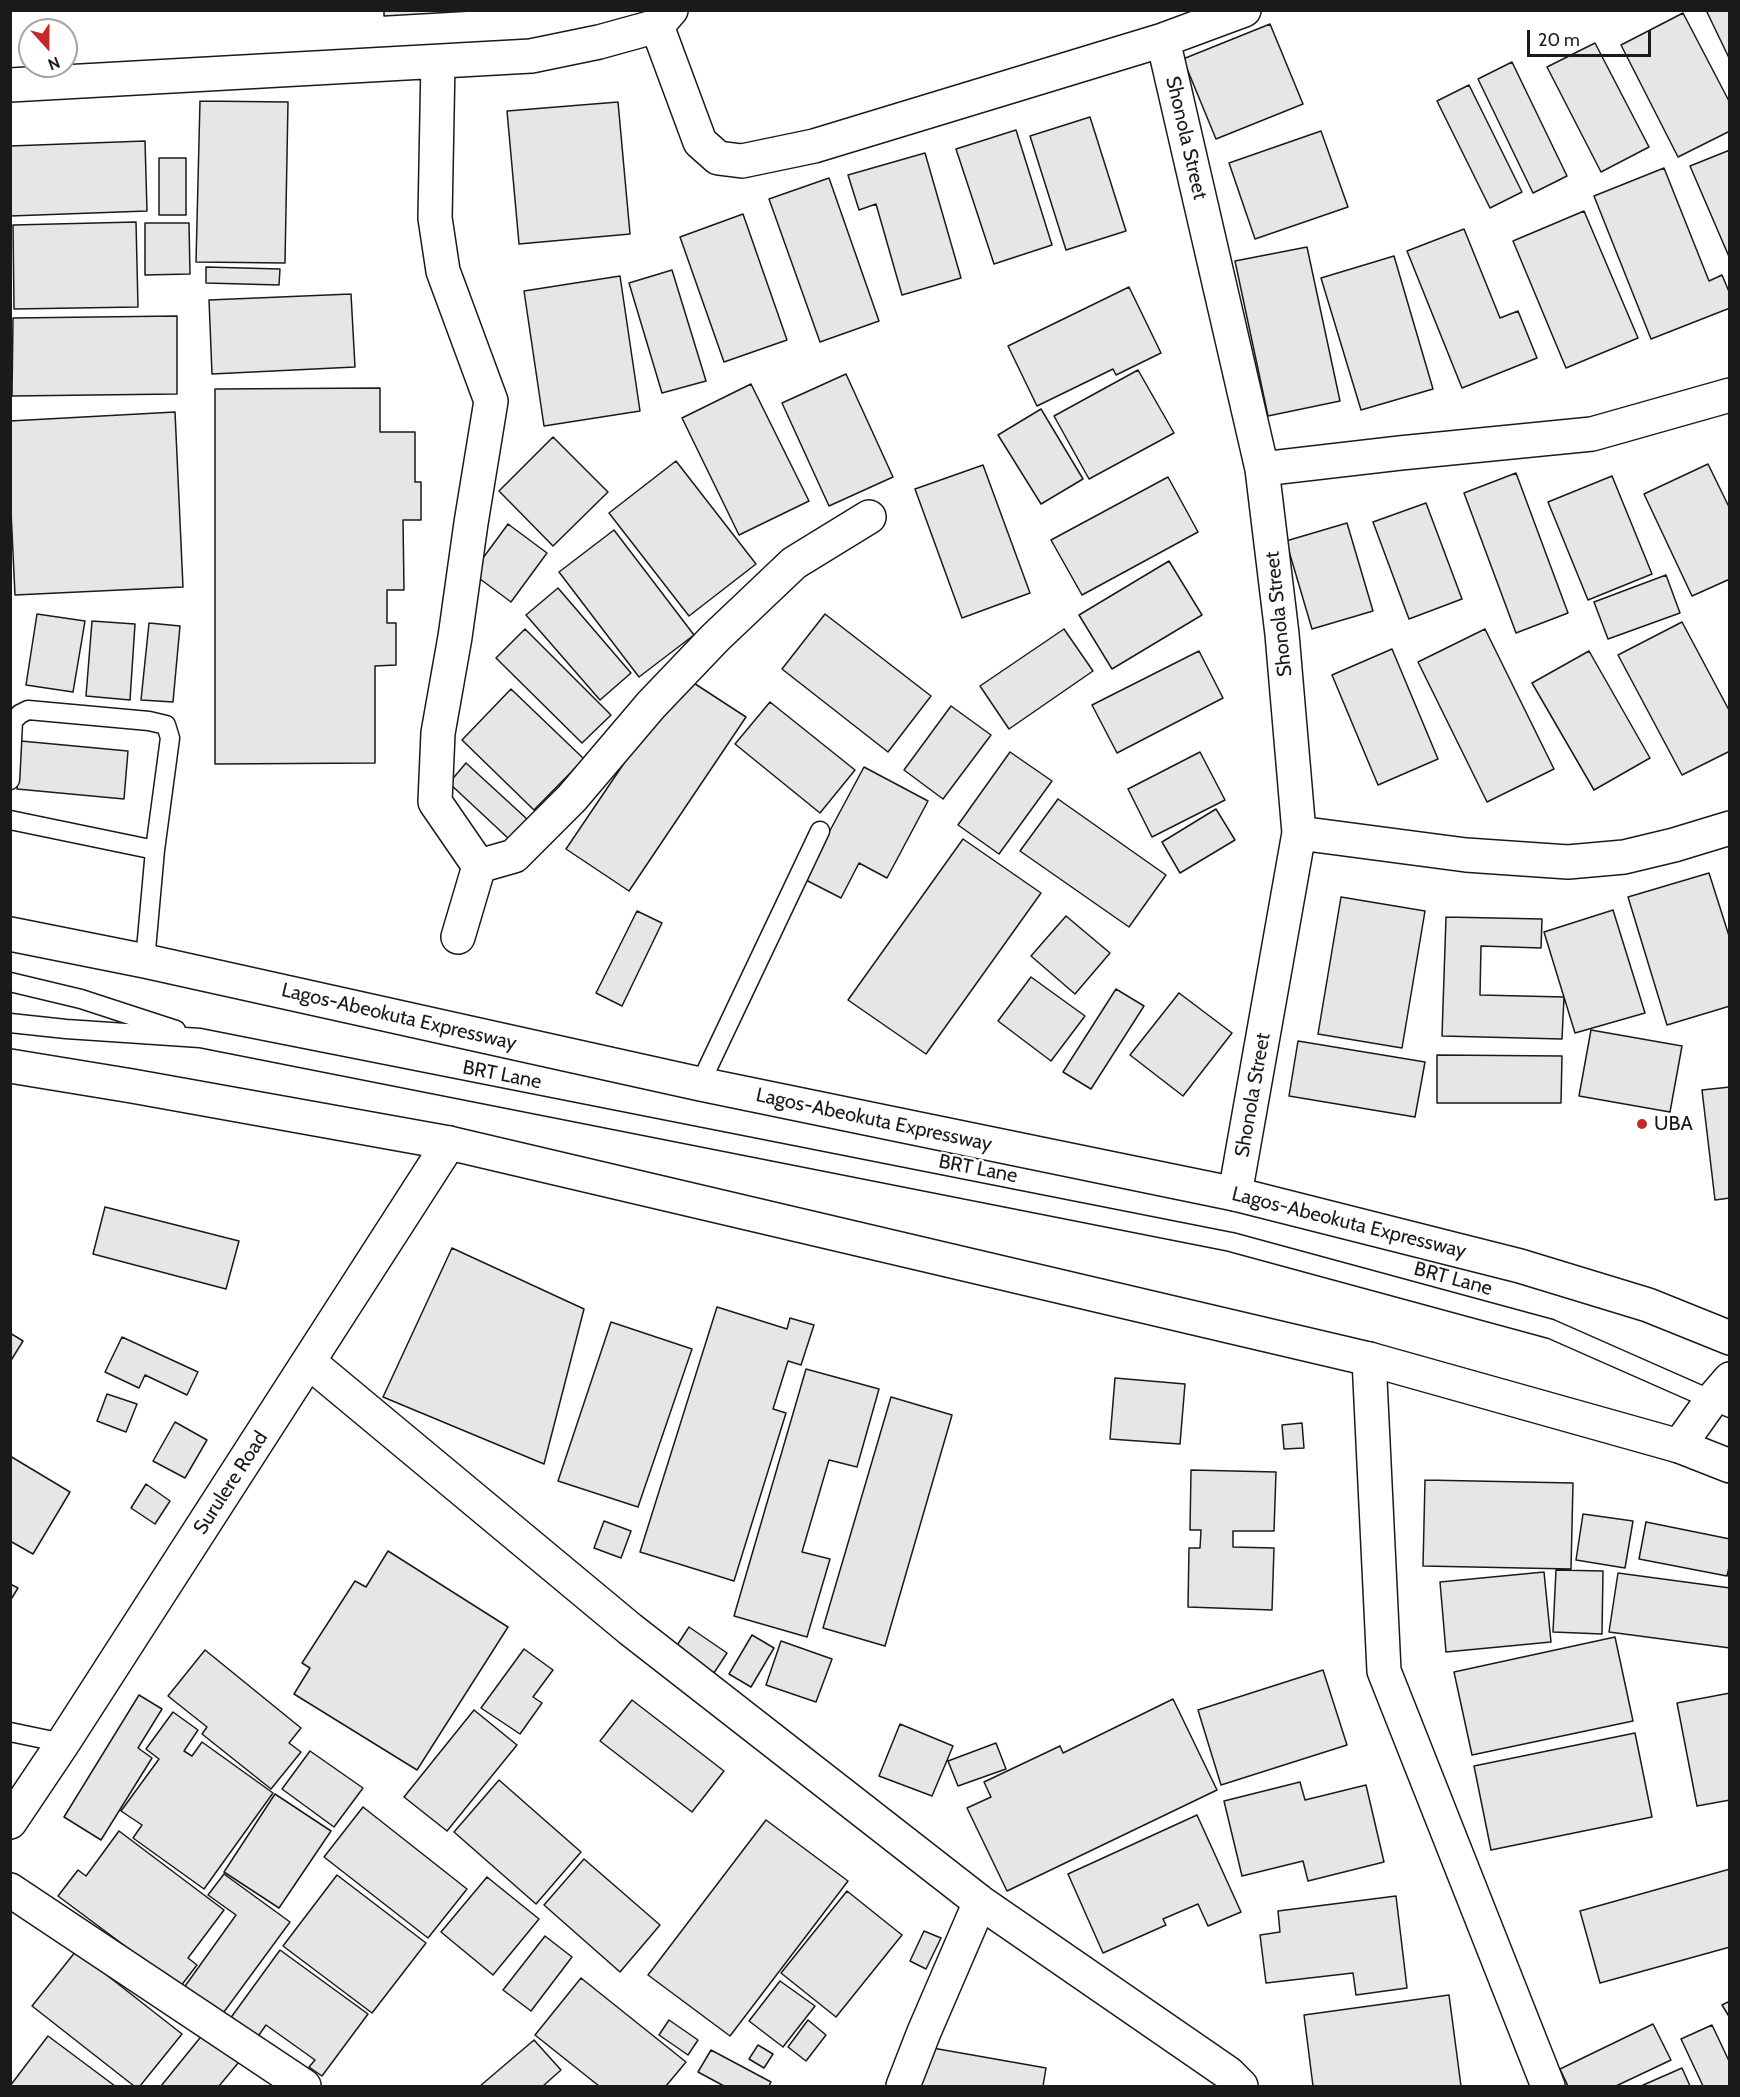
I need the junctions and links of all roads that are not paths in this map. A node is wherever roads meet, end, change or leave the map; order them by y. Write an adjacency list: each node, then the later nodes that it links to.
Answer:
1 (1244, 10): 3 (main road)
2 (664, 18): 3 (main road); 4 (main road)
3 (1163, 40): 7 (main road, Shonola Street)
4 (438, 62): 5 (main road); 15 (main road)
5 (10, 85)
6 (1730, 395): 7 (main road)
7 (1262, 469): 13 (main road, Shonola Street)
8 (869, 517): 15 (main road)
9 (10, 780): 14 (lane)
10 (10, 820): 14 (lane)
11 (1730, 828): 13 (main road)
12 (820, 831): 23 (lane)
13 (1299, 833): 25 (main road, Shonola Street)
14 (155, 850): 18 (lane)
15 (479, 866): 17 (main road)
16 (10, 934): 18 (main road, Lagos-Abeokuta Expressway)
17 (458, 938)
18 (145, 961): 23 (main road, Lagos-Abeokuta Expressway)
19 (10, 982): 21 (lane, BRT Lane)
20 (10, 1023): 21 (lane, BRT Lane)
21 (200, 1038): 29 (lane, BRT Lane)
22 (10, 1066): 24 (main road)
23 (700, 1084): 25 (main road, Lagos-Abeokuta Expressway)
24 (449, 1143): 27 (main road); 28 (main road, Surulere Road)
25 (1235, 1194): 26 (main road, Lagos-Abeokuta Expressway)
26 (1730, 1338)
27 (1369, 1359): 30 (main road); 40 (main road)
28 (309, 1362): 33 (main road, Surulere Road); 36 (main road)
29 (1723, 1396): 30 (main road)
30 (1679, 1446): 31 (main road)
31 (1730, 1466)
32 (10, 1732): 33 (lane)
33 (63, 1743): 34 (main road, Surulere Road)
34 (10, 1822)
35 (10, 1890): 37 (main road)
36 (980, 1902): 38 (main road); 39 (main road)
37 (304, 2086)
38 (903, 2086)
39 (1241, 2086)
40 (1548, 2086)

